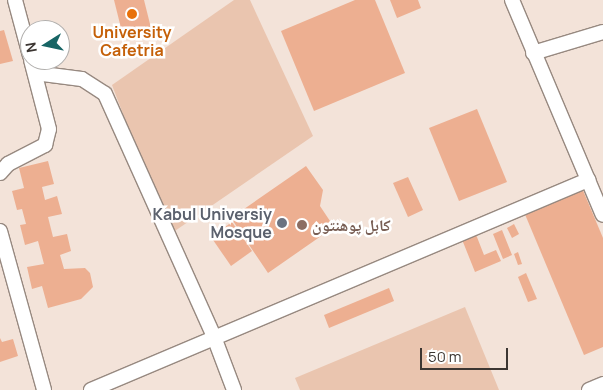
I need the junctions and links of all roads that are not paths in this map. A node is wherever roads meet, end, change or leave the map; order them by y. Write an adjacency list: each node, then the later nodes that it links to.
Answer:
1 (15, 0): 3 (lane)
2 (512, 0): 5 (lane)
3 (20, 20)
4 (603, 32): 5 (lane)
5 (533, 53): 9 (lane)
6 (34, 70): 8 (lane)
7 (45, 70): 12 (lane)
8 (0, 173)
9 (588, 180): 10 (lane); 12 (lane)
10 (602, 210)
11 (0, 230): 14 (lane)
12 (214, 337): 15 (lane); 16 (lane)
13 (603, 384): 17 (lane)
14 (44, 390)
15 (91, 390)
16 (234, 390)
17 (589, 390)

